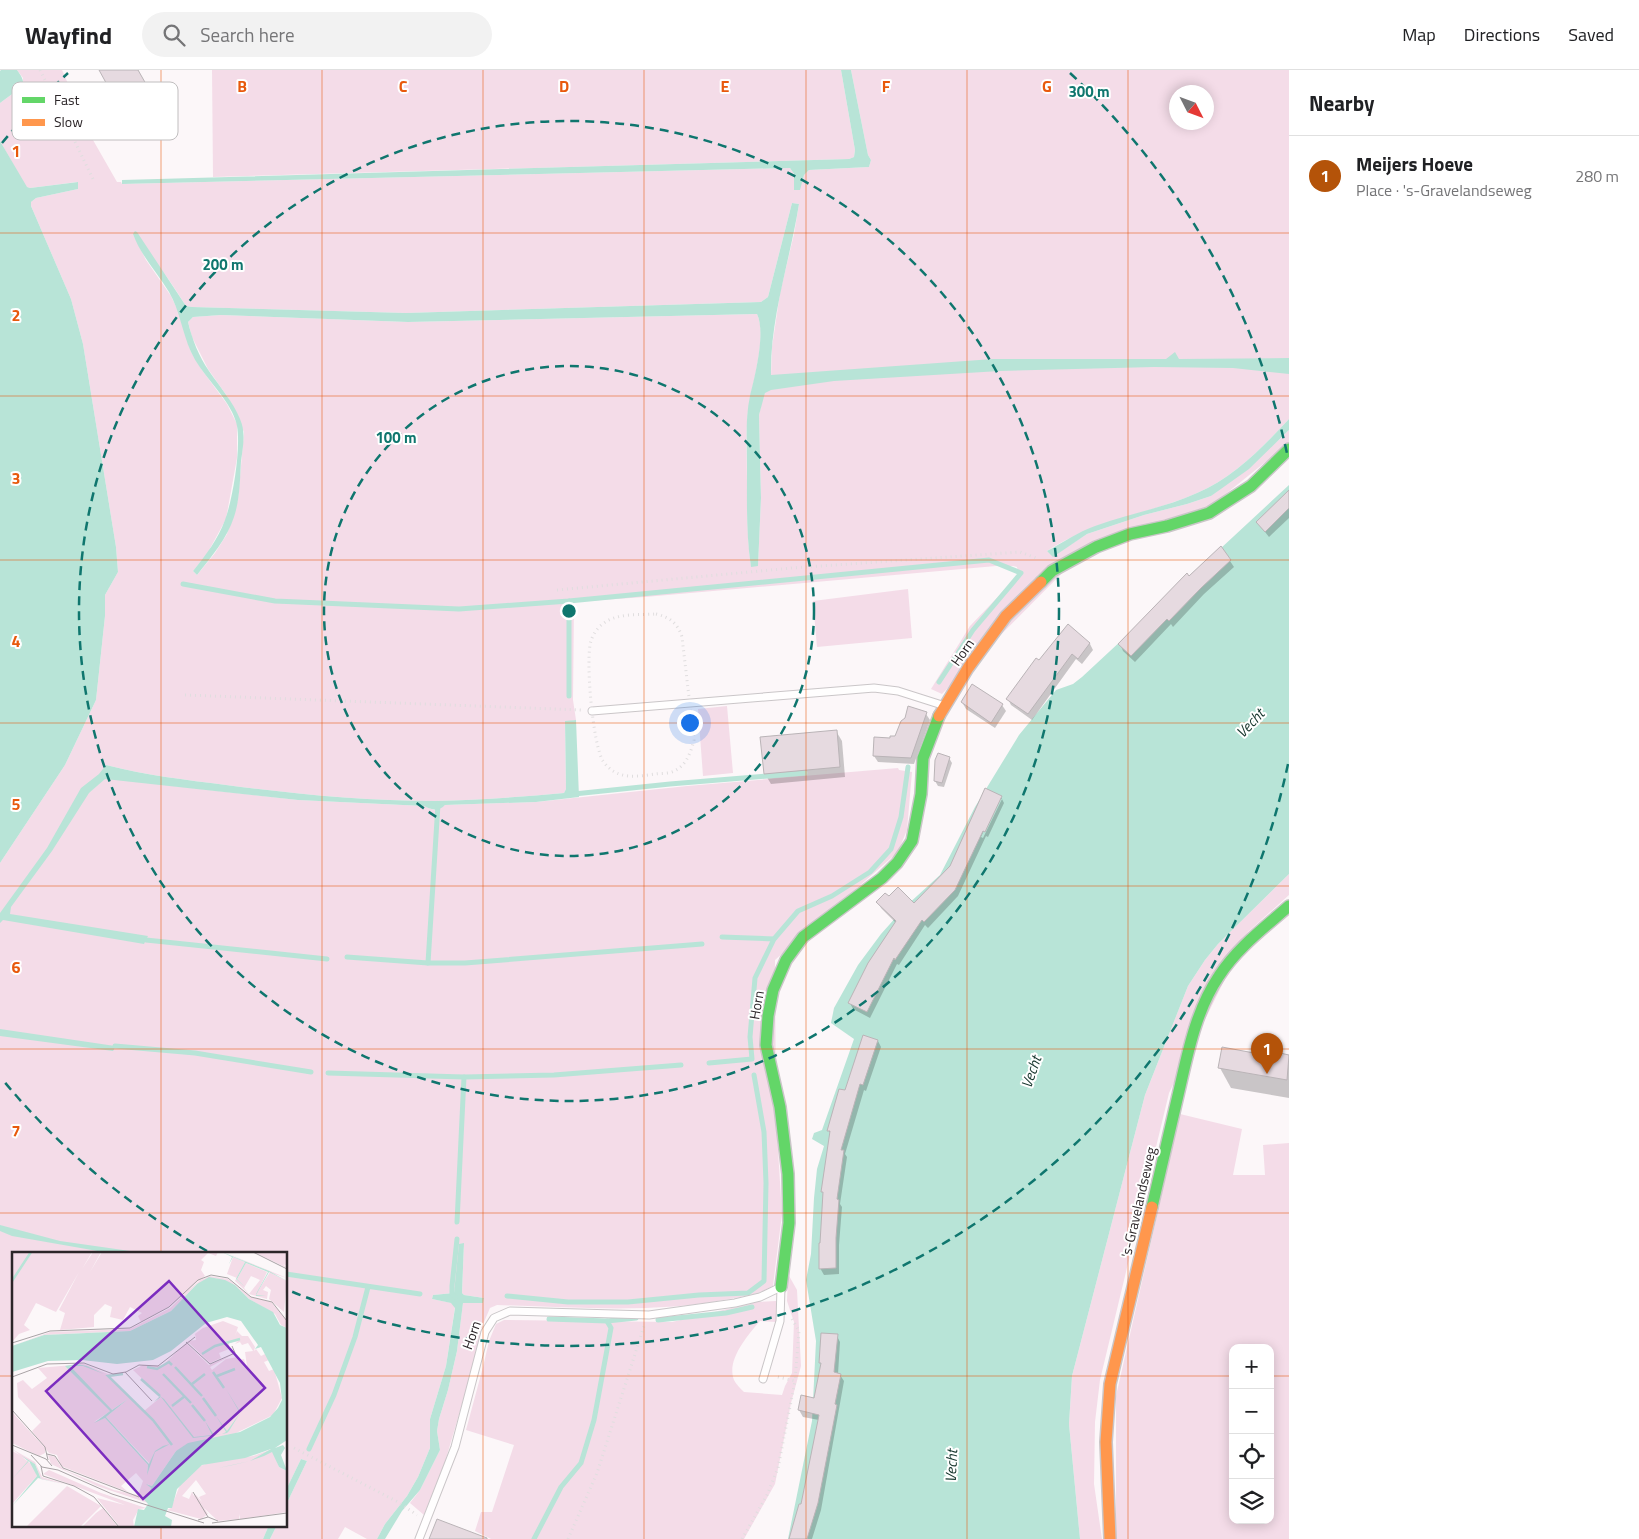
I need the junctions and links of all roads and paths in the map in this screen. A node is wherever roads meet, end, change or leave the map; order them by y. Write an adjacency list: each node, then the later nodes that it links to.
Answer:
1 (40, 70): 2 (path)
2 (46, 82)
3 (74, 140): 4 (path)
4 (94, 181)
5 (1289, 449): 6 (street, Horn)
6 (1052, 571): 7 (path); 9 (street, Horn)
7 (557, 590)
8 (185, 695): 10 (path)
9 (944, 705): 10 (lane); 12 (street, Horn)
10 (592, 711)
11 (1289, 906): 22 (street, 's-Gravelandseweg)
12 (781, 1287): 14 (lane, Horn); 15 (lane)
13 (788, 1312): 16 (path)
14 (649, 1314): 19 (lane, Horn); 20 (path)
15 (764, 1376): 16 (path)
16 (795, 1381): 21 (path)
17 (294, 1448): 18 (path)
18 (408, 1508)
19 (419, 1539)
20 (568, 1539)
21 (742, 1539)
22 (1110, 1539)

